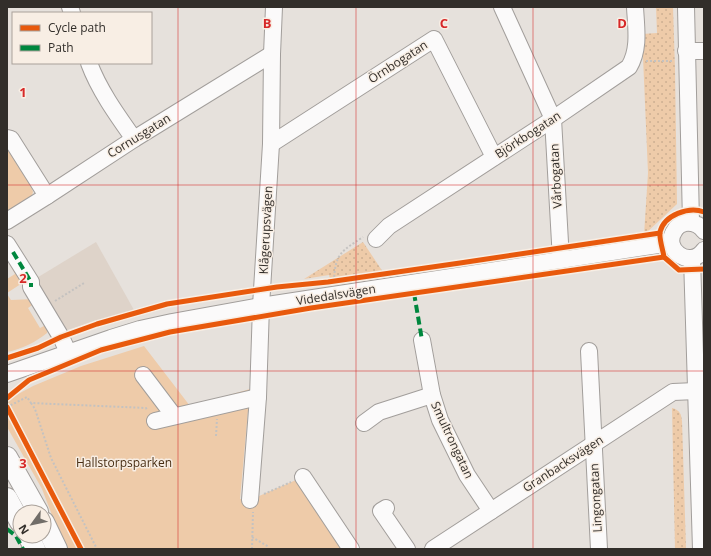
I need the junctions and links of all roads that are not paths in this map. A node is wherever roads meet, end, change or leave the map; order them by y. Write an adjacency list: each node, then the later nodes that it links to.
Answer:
1 (274, 7): 6 (street, Klågerupsvägen)
2 (502, 7): 9 (street, Vårbogatan)
3 (635, 7): 9 (street, Björkbogatan)
4 (686, 7): 7 (street)
5 (704, 51): 7 (street)
6 (272, 54): 11 (street, Cornusgatan); 12 (street, Klågerupsvägen)
7 (687, 57): 16 (street)
8 (89, 64): 11 (street)
9 (553, 119): 13 (street, Björkbogatan); 21 (street, Vårbogatan)
10 (7, 138): 14 (street)
11 (134, 139): 14 (street, Cornusgatan)
12 (271, 144): 13 (street, Örnbogatan); 22 (street, Klågerupsvägen)
13 (494, 157): 17 (street, Björkbogatan)
14 (46, 196): 15 (street, Cornusgatan)
15 (7, 221)
16 (698, 226): 18 (street)
17 (376, 239)
18 (671, 243): 20 (street); 21 (street, Videdalsvägen)
19 (10, 248): 25 (street)
20 (698, 254): 28 (street)
21 (561, 260): 22 (street, Videdalsvägen)
22 (261, 306): 25 (street, Videdalsvägen); 30 (street, Klågerupsvägen)
23 (422, 340): 29 (street, Smultrongatan)
24 (589, 351): 34 (street, Lingongatan)
25 (68, 352): 26 (street, Videdalsvägen)
26 (7, 374)
27 (143, 375): 31 (street)
28 (696, 391): 34 (street, Granbacksvägen); 49 (street)
29 (432, 395): 33 (street); 42 (street, Smultrongatan)
30 (258, 397): 31 (street); 38 (street, Klågerupsvägen)
31 (174, 416): 32 (street)
32 (155, 421)
33 (364, 423)
34 (593, 444): 42 (street, Granbacksvägen); 48 (street, Lingongatan)
35 (7, 456): 39 (main road)
36 (303, 477): 45 (street)
37 (7, 498): 40 (main road)
38 (250, 500)
39 (34, 504)
40 (12, 507)
41 (386, 508): 46 (street)
42 (491, 510): 47 (street, Granbacksvägen)
43 (52, 539): 44 (main road)
44 (57, 549)
45 (351, 549)
46 (407, 549)
47 (433, 549)
48 (599, 549)
49 (701, 549)

